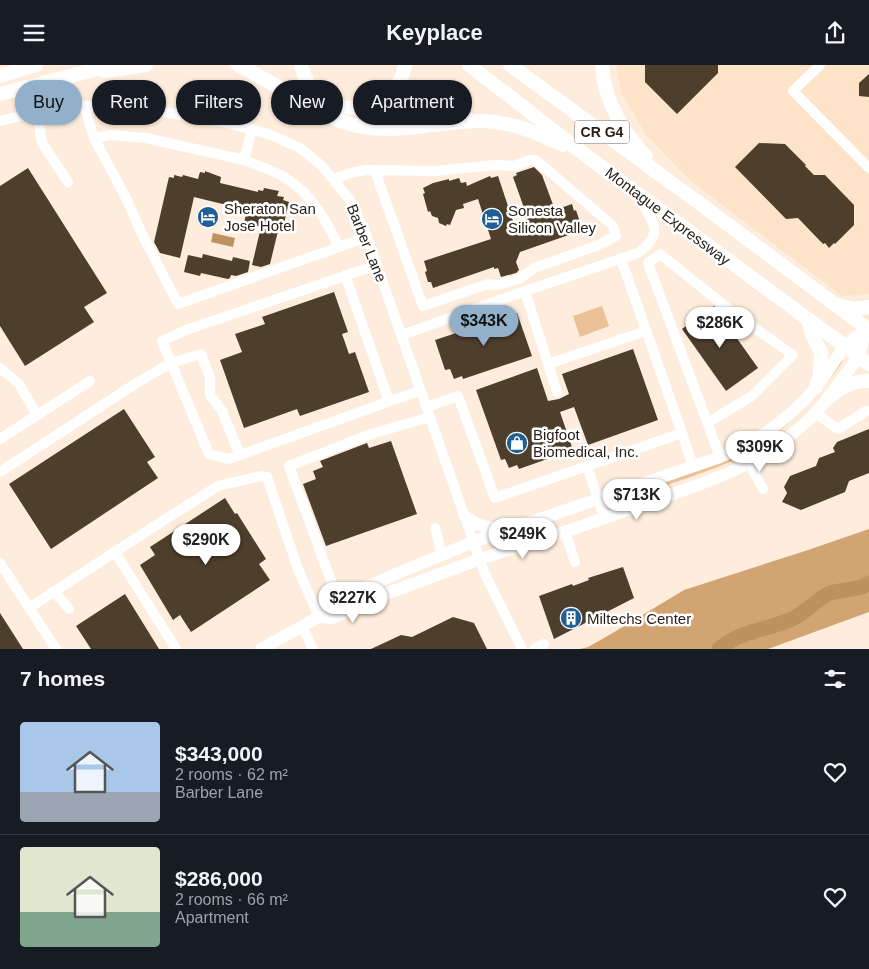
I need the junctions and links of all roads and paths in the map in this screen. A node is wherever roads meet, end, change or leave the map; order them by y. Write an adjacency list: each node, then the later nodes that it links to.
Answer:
1 (36, 65): 12 (highway)
2 (114, 65): 11 (highway)
3 (146, 65): 11 (highway)
4 (238, 65): 20 (highway)
5 (301, 65): 6 (highway)
6 (405, 65)
7 (469, 65): 20 (highway, Montague Expressway / CR G4)
8 (510, 65): 27 (highway, Montague Expressway / CR G4)
9 (602, 65): 27 (highway)
10 (820, 65): 22 (street)
11 (93, 71): 13 (highway)
12 (0, 76)
13 (0, 94)
14 (84, 106): 18 (street, Barber Lane); 19 (street)
15 (15, 117): 16 (street, Barber Lane)
16 (0, 121)
17 (39, 125): 25 (street)
18 (252, 130): 21 (street); 24 (street, Barber Lane)
19 (94, 138): 21 (street); 29 (street)
20 (584, 154): 26 (highway, Montague Expressway / CR G4)
21 (244, 160): 29 (street)
22 (869, 169)
23 (375, 171): 24 (street); 34 (street); 37 (street)
24 (334, 179): 28 (street, Barber Lane)
25 (68, 182)
26 (636, 192): 30 (street); 42 (highway, Montague Expressway / CR G4)
27 (695, 200): 40 (highway, Montague Expressway / CR G4)
28 (367, 237): 29 (street); 33 (street, Barber Lane)
29 (339, 247)
30 (647, 247): 31 (street); 32 (street)
31 (621, 259): 36 (street); 44 (street)
32 (653, 259): 63 (street); 63 (street)
33 (377, 265): 35 (street); 45 (street, Barber Lane)
34 (543, 265): 36 (street); 37 (street)
35 (345, 275): 48 (street); 57 (street)
36 (550, 283): 38 (street)
37 (497, 285): 39 (street)
38 (526, 291): 39 (street); 49 (street)
39 (498, 300): 45 (street)
40 (833, 304): 41 (highway); 43 (highway, Montague Expressway / CR G4)
41 (869, 307)
42 (808, 319): 46 (highway, Montague Expressway / CR G4); 53 (highway)
43 (868, 328): 46 (main road); 47 (main road)
44 (646, 331): 49 (street); 64 (street)
45 (402, 335): 54 (street, Barber Lane)
46 (846, 347): 47 (highway, Montague Expressway / CR G4); 53 (main road)
47 (864, 360): 56 (main road)
48 (171, 363): 66 (street); 66 (street); 71 (street)
49 (548, 364): 55 (street)
50 (0, 368): 61 (street)
51 (90, 381): 61 (street)
52 (869, 381): 56 (highway)
53 (816, 387): 67 (main road)
54 (421, 390): 57 (street); 58 (street, Barber Lane)
55 (557, 392)
56 (828, 398): 60 (main road)
57 (390, 401): 66 (street)
58 (427, 407): 62 (street, Barber Lane); 69 (street)
59 (866, 411): 60 (street)
60 (815, 413): 68 (main road)
61 (37, 415): 65 (street)
62 (430, 417): 74 (street, Barber Lane); 86 (street)
63 (707, 423): 67 (street)
64 (682, 433): 69 (street); 70 (street)
65 (0, 439)
66 (240, 455)
67 (720, 457): 70 (main road)
68 (749, 463): 72 (street); 75 (main road)
69 (587, 466): 73 (street)
70 (693, 466): 73 (main road)
71 (0, 472)
72 (763, 489)
73 (598, 500): 75 (street); 76 (main road)
74 (464, 515): 76 (main road); 79 (street, Barber Lane)
75 (604, 518): 78 (main road)
76 (517, 527): 79 (main road)
77 (435, 528): 81 (street)
78 (565, 532): 82 (main road); 83 (street)
79 (473, 542): 81 (main road); 82 (street, Barber Lane)
80 (115, 552): 85 (street); 89 (street); 92 (street)
81 (442, 555): 86 (main road)
82 (480, 559): 89 (main road); 95 (street, Barber Lane)
83 (575, 562)
84 (1, 567): 87 (street)
85 (55, 592): 87 (street); 88 (street)
86 (338, 600): 89 (main road)
87 (30, 609): 91 (street)
88 (69, 609)
89 (319, 617): 90 (main road)
90 (302, 626): 93 (main road); 94 (street)
91 (56, 649)
92 (176, 649)
93 (261, 649)
94 (313, 649)
95 (522, 649)

